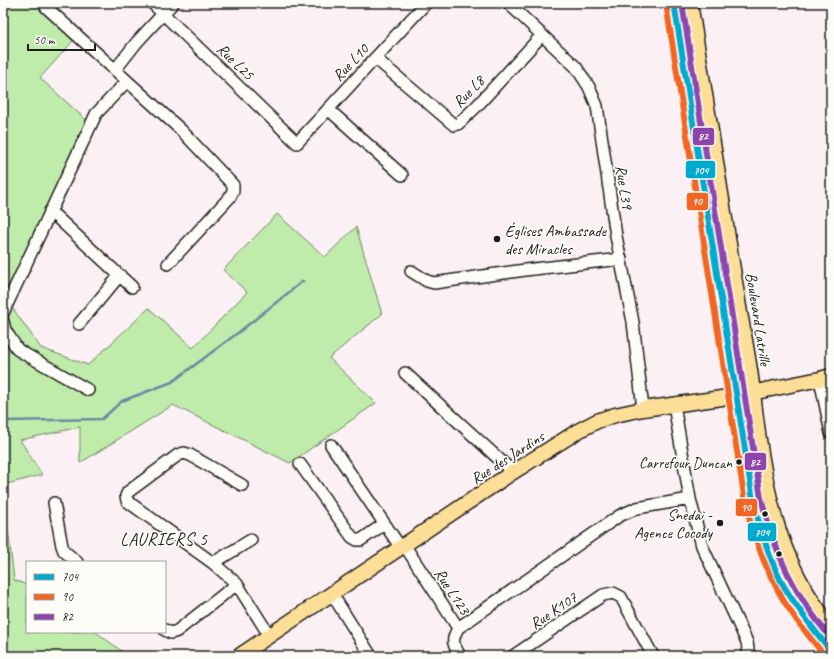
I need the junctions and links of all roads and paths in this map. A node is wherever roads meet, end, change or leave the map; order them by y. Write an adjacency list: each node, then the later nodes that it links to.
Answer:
1 (47, 3): 11 (street)
2 (152, 3): 8 (street, Rue L25)
3 (174, 3): 8 (street)
4 (426, 3): 10 (street, Rue L10)
5 (508, 3): 9 (street, Rue L39)
6 (674, 3): 29 (main road)
7 (690, 3): 28 (main road, Boulevard Latrille)
8 (163, 14): 11 (street); 14 (street, Rue L25)
9 (542, 35): 10 (street, Rue L8); 17 (street, Rue L39)
10 (375, 58): 13 (street, Rue L10)
11 (114, 70): 12 (street)
12 (127, 81): 16 (street); 18 (street)
13 (328, 109): 14 (street, Rue L10); 15 (street)
14 (297, 143)
15 (402, 175)
16 (50, 211): 20 (street); 22 (street)
17 (621, 259): 19 (street); 31 (street, Rue L39)
18 (168, 264)
19 (411, 271)
20 (120, 276): 21 (street); 24 (street)
21 (132, 287)
22 (3, 313)
23 (3, 321): 27 (street)
24 (79, 324)
25 (404, 373): 35 (street)
26 (825, 378): 28 (main road, Rue des Jardins); 32 (street)
27 (88, 390)
28 (753, 392): 29 (main road, Rue des Jardins); 46 (main road, Boulevard Latrille)
29 (736, 396): 30 (main road, Rue des Jardins); 50 (main road)
30 (674, 405): 31 (main road, Rue des Jardins); 37 (street)
31 (643, 409): 35 (main road, Rue des Jardins)
32 (831, 433)
33 (331, 445): 39 (street, Rue L123)
34 (300, 464): 39 (street)
35 (513, 472): 41 (main road, Rue des Jardins)
36 (242, 485): 43 (street)
37 (690, 499): 47 (street); 56 (street)
38 (54, 503): 42 (street)
39 (384, 524): 41 (street, Rue L123)
40 (251, 540): 43 (street)
41 (403, 547): 45 (main road, Rue des Jardins); 47 (street, Rue L123)
42 (76, 561)
43 (213, 563): 44 (street)
44 (237, 584): 48 (street); 49 (street)
45 (332, 594): 49 (main road, Rue des Jardins); 52 (street)
46 (831, 626)
47 (458, 628): 53 (street, Rue L123)
48 (166, 631)
49 (269, 635): 51 (main road, Rue des Jardins)
50 (831, 651)
51 (239, 656)
52 (371, 656)
53 (460, 656)
54 (513, 656): 55 (street, Rue K107)
55 (653, 656)
56 (749, 656)

